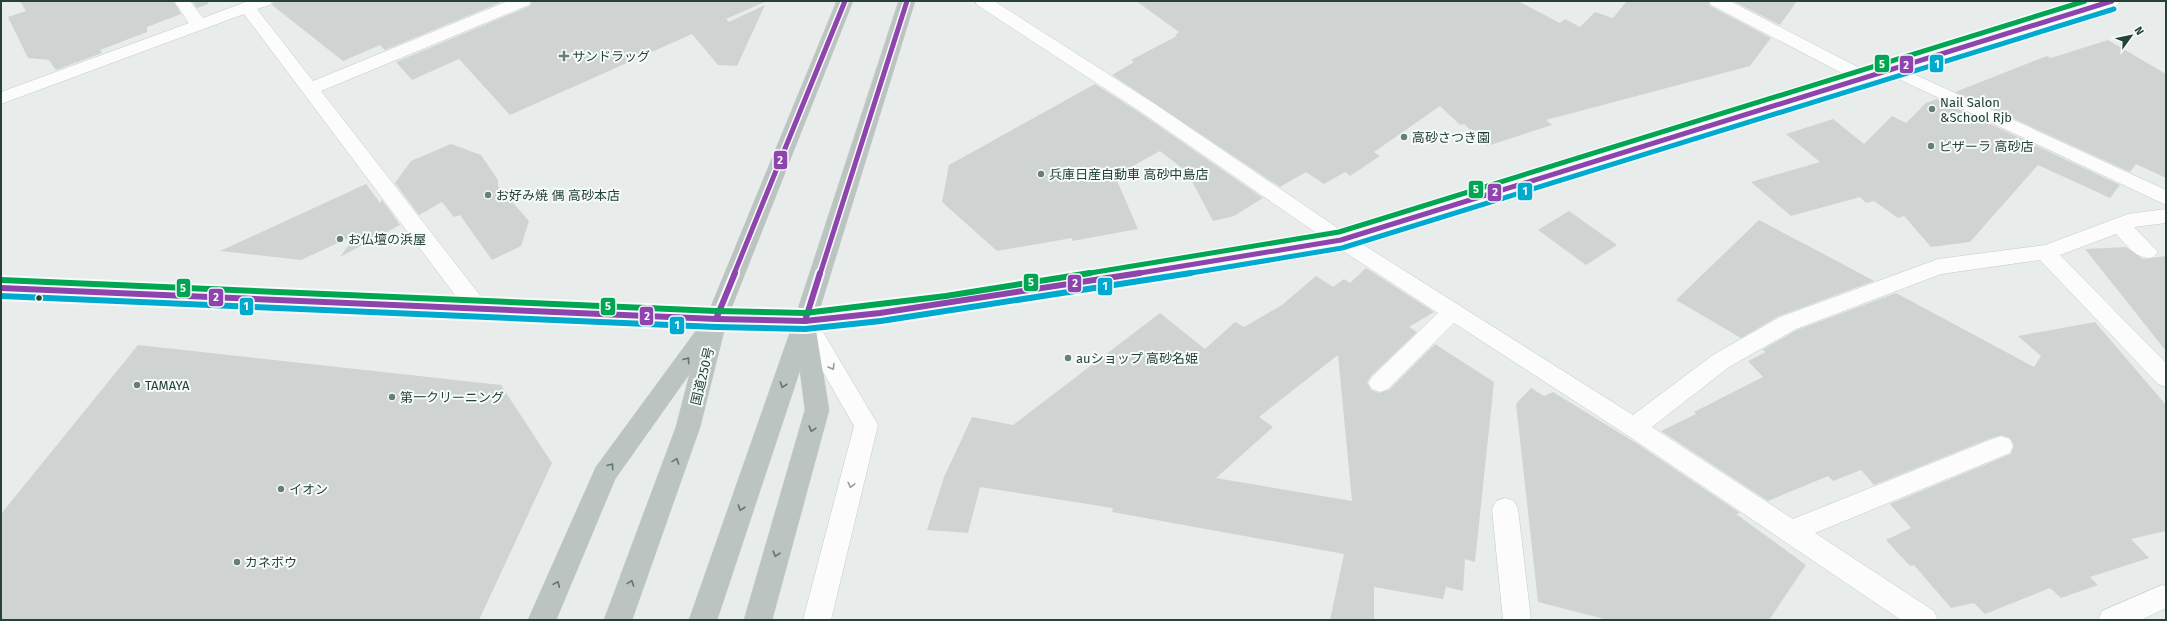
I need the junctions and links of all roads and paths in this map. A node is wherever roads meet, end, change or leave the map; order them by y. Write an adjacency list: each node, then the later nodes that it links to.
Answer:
1 (182, 1): 9 (street)
2 (524, 1): 12 (street)
3 (845, 1): 23 (highway, 国道250号)
4 (907, 1): 24 (highway)
5 (983, 1): 17 (street)
6 (1717, 1): 11 (street)
7 (2112, 1): 10 (street)
8 (255, 4): 9 (street); 12 (street)
9 (198, 25): 13 (street)
10 (1894, 70): 11 (street); 14 (street)
11 (1865, 78): 17 (street)
12 (310, 89): 21 (street)
13 (1, 98)
14 (2166, 198)
15 (2166, 216): 16 (street)
16 (2120, 226): 18 (street); 19 (street)
17 (1341, 240): 22 (street); 24 (street)
18 (2046, 252): 25 (street); 27 (street)
19 (2147, 252)
20 (1, 288): 21 (street)
21 (478, 309): 23 (street)
22 (1453, 311): 26 (street); 27 (street)
23 (716, 319): 24 (street); 32 (highway, one-way to 23); 33 (highway, 国道250号, one-way to 23)
24 (805, 321): 34 (highway, one-way to 34); 35 (highway, one-way to 35); 36 (street, one-way to 36)
25 (2166, 378)
26 (1380, 383)
27 (1635, 428): 30 (street)
28 (2001, 446): 30 (street)
29 (1504, 509): 37 (street)
30 (1790, 532): 38 (street)
31 (2162, 597): 39 (street)
32 (542, 620)
33 (618, 620)
34 (704, 620)
35 (758, 620)
36 (816, 620)
37 (1517, 620)
38 (1924, 620)
39 (2112, 620)

